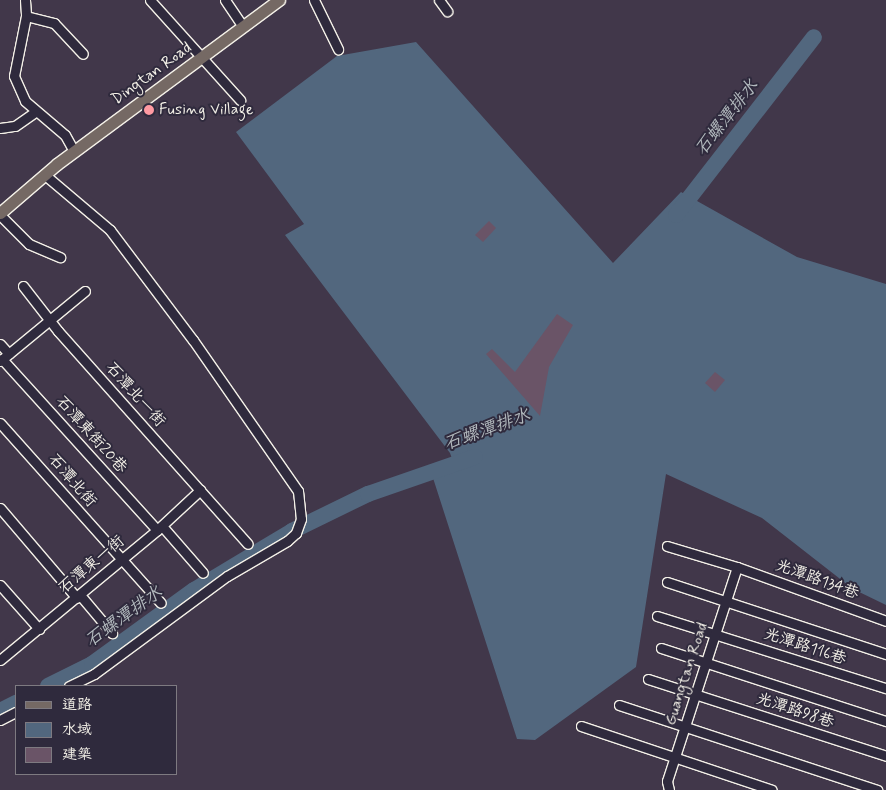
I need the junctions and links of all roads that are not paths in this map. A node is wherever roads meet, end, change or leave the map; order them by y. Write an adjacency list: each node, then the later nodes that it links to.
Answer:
1 (25, 0): 8 (street)
2 (150, 0): 12 (street)
3 (225, 0): 9 (street)
4 (279, 0): 9 (main road, Dingtan Road)
5 (314, 0): 10 (street)
6 (439, 0): 7 (street)
7 (447, 11)
8 (26, 16): 11 (street); 14 (street)
9 (243, 27): 12 (main road, Dingtan Road)
10 (338, 49)
11 (83, 54)
12 (200, 58): 13 (street); 16 (main road, Dingtan Road)
13 (240, 100)
14 (35, 112): 15 (street); 16 (street)
15 (0, 128)
16 (74, 151): 17 (main road, Dingtan Road)
17 (45, 175): 18 (main road, Dingtan Road); 49 (street)
18 (0, 214): 19 (street)
19 (60, 257)
20 (23, 286): 22 (street, 石潭北一街)
21 (85, 291): 22 (street)
22 (49, 320): 24 (street); 26 (street, 石潭北一街)
23 (0, 344): 24 (street, 石潭東街20巷)
24 (4, 358): 28 (street, 石潭東街20巷)
25 (0, 423): 31 (street, 石潭北街)
26 (200, 490): 28 (street, 石潭東一街); 29 (street, 石潭北一街)
27 (0, 508): 36 (street)
28 (159, 528): 31 (street, 石潭東一街); 33 (street, 石潭東街20巷)
29 (248, 544)
30 (667, 546): 32 (street, 光潭路134巷)
31 (121, 560): 36 (street, 石潭東一街); 38 (street, 石潭北街)
32 (737, 567): 37 (street, Guangtan Road); 40 (street, 光潭路134巷)
33 (203, 573)
34 (666, 582): 37 (street)
35 (0, 585): 41 (street)
36 (78, 596): 41 (street, 石潭東一街); 42 (street)
37 (726, 601): 43 (street, Guangtan Road); 45 (street)
38 (161, 602)
39 (658, 616): 43 (street, 光潭路116巷)
40 (886, 621)
41 (39, 629): 46 (street, 石潭東一街)
42 (112, 633)
43 (715, 634): 47 (street, Guangtan Road); 50 (street, 光潭路116巷)
44 (662, 648): 47 (street)
45 (886, 654)
46 (0, 660)
47 (706, 662): 51 (street, Guangtan Road); 55 (street)
48 (648, 679): 51 (street, 光潭路98巷)
49 (71, 685)
50 (886, 688)
51 (696, 695): 57 (street, Guangtan Road); 58 (street, 光潭路98巷)
52 (619, 705): 57 (street)
53 (15, 712): 54 (street)
54 (0, 720)
55 (886, 721)
56 (581, 726): 59 (street)
57 (685, 726): 59 (street, Guangtan Road); 62 (street)
58 (886, 756)
59 (675, 758): 60 (street, Guangtan Road); 61 (street)
60 (669, 790)
61 (772, 790)
62 (877, 790)

